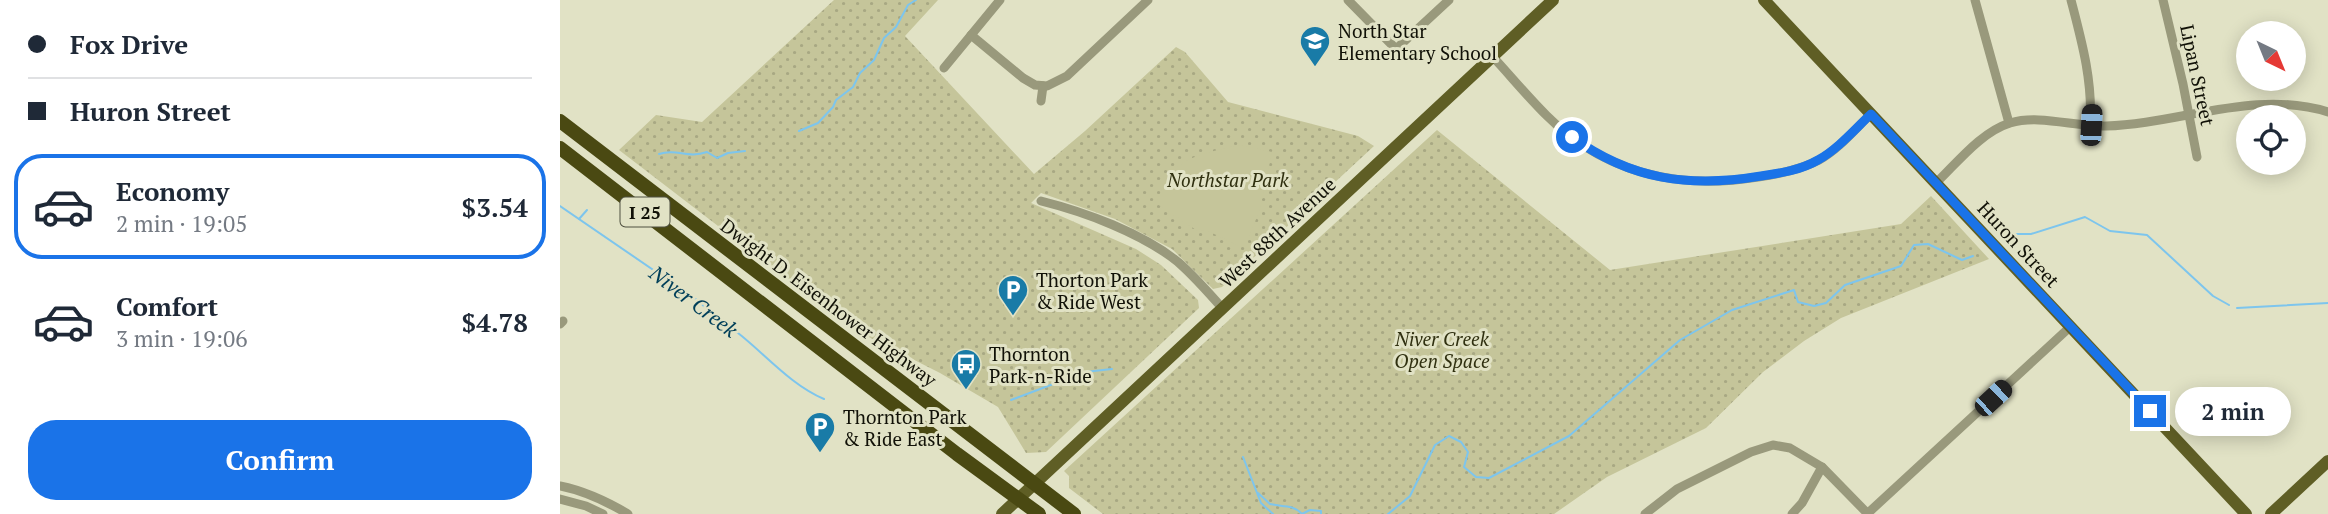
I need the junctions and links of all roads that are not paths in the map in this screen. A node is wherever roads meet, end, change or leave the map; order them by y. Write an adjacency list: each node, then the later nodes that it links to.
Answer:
1 (1000, 0): 10 (street)
2 (1148, 0): 13 (street)
3 (1348, 0): 4 (street)
4 (1449, 0)
5 (1553, 0): 11 (main road, West 88th Avenue)
6 (1764, 0): 17 (main road, Huron Street)
7 (1975, 0): 20 (street)
8 (2071, 0): 21 (street)
9 (2163, 0): 18 (street, Lipan Street)
10 (971, 35): 12 (street); 13 (street)
11 (1493, 57): 17 (street); 30 (main road, West 88th Avenue)
12 (944, 68)
13 (1043, 86): 14 (street)
14 (1041, 101)
15 (560, 110): 26 (highway)
16 (2328, 112): 18 (street)
17 (1871, 114): 28 (main road, Huron Street)
18 (2189, 115): 21 (street); 24 (street, Lipan Street)
19 (560, 121): 26 (highway, Dwight D. Eisenhower Highway / I 25)
20 (2009, 123): 21 (street); 28 (street)
21 (2091, 125)
22 (560, 138): 35 (highway)
23 (560, 148): 27 (highway, I 25)
24 (2197, 157)
25 (560, 159): 27 (highway)
26 (625, 169): 41 (highway, Dwight D. Eisenhower Highway / I 25)
27 (599, 177): 35 (highway, I 25)
28 (1936, 183): 31 (main road, Huron Street)
29 (1041, 201): 30 (street)
30 (1223, 309): 35 (main road, West 88th Avenue)
31 (2070, 327): 44 (street); 45 (main road, Huron Street)
32 (2328, 461): 46 (main road)
33 (1822, 467): 42 (street); 43 (street); 44 (street)
34 (560, 486): 38 (street)
35 (1020, 493): 39 (main road, West 88th Avenue); 40 (highway, I 25)
36 (560, 499): 37 (street)
37 (603, 514)
38 (628, 514)
39 (1002, 514)
40 (1039, 514)
41 (1074, 514)
42 (1645, 514)
43 (1792, 514)
44 (1868, 514)
45 (2246, 514)
46 (2271, 514)

